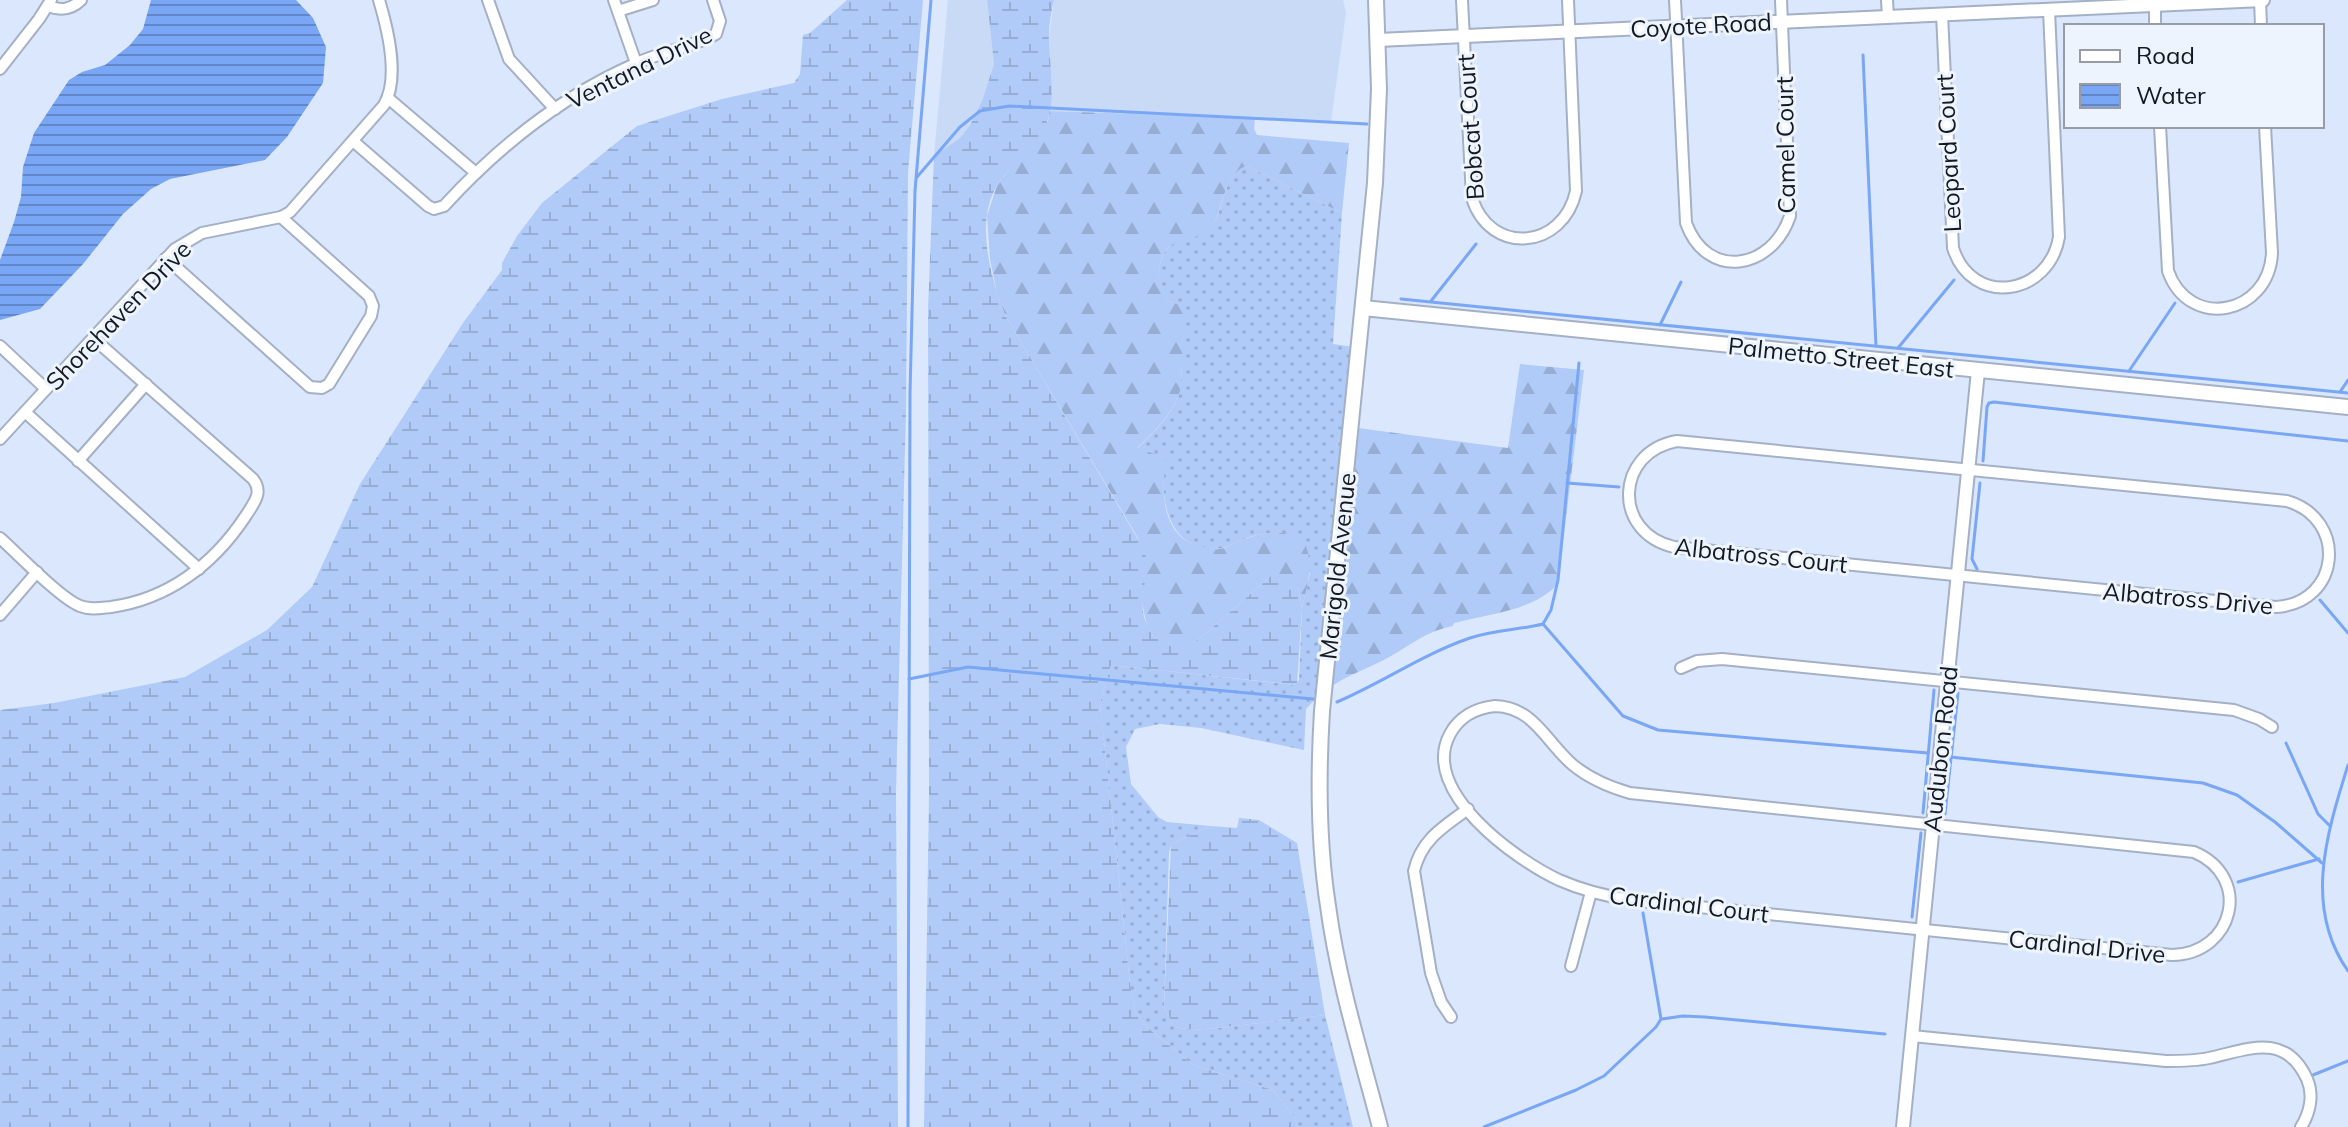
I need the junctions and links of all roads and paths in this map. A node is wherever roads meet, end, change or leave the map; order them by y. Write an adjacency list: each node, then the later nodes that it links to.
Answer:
1 (81, 0): 15 (street)
2 (379, 0): 32 (street)
3 (488, 0): 33 (street)
4 (614, 0): 20 (street)
5 (653, 0): 20 (street)
6 (713, 0): 30 (street, Ventana Drive)
7 (1376, 0): 29 (main road, Marigold Avenue)
8 (1462, 0): 28 (street, Bobcat Court)
9 (1568, 0): 27 (street, Bobcat Court)
10 (1675, 0): 26 (street, Camel Court)
11 (1781, 0): 23 (street, Camel Court)
12 (1887, 0): 22 (street)
13 (2261, 0): 14 (street, Coyote Road); 25 (street)
14 (2207, 1): 17 (street, Coyote Road)
15 (49, 3): 31 (street)
16 (2101, 4): 17 (street, Coyote Road); 19 (street, Coyote Road)
17 (2155, 5): 24 (street)
18 (1995, 6): 19 (street, Coyote Road); 21 (street, Coyote Road)
19 (2049, 10): 21 (street, Leopard Court)
20 (618, 11): 30 (street)
21 (1942, 14): 22 (street, Coyote Road)
22 (1888, 17): 23 (street, Coyote Road)
23 (1782, 22): 26 (street, Coyote Road); 26 (street, Camel Court)
24 (2155, 24)
25 (2261, 24)
26 (1676, 26): 27 (street, Coyote Road)
27 (1569, 31): 28 (street, Coyote Road); 28 (street, Bobcat Court)
28 (1464, 36): 29 (street, Coyote Road)
29 (1378, 40): 40 (main road, Marigold Avenue)
30 (636, 63): 33 (street, Ventana Drive)
31 (0, 69)
32 (388, 98): 36 (street); 37 (street)
33 (555, 109): 37 (street, Ventana Drive)
34 (2160, 128): 35 (street)
35 (2265, 128)
36 (353, 141): 37 (street, Ventana Drive); 38 (street)
37 (476, 173)
38 (281, 217): 39 (street, Shorehaven Drive); 39 (street)
39 (166, 258): 41 (street, Shorehaven Drive)
40 (1363, 308): 43 (main road, Palmetto Street East); 66 (main road, Marigold Avenue)
41 (93, 338): 44 (street); 45 (street, Shorehaven Drive)
42 (0, 346): 45 (street)
43 (1978, 371): 46 (main road, Palmetto Street East); 50 (street, Audubon Road)
44 (146, 384): 49 (street); 52 (street)
45 (46, 389): 47 (street, Shorehaven Drive)
46 (2348, 407)
47 (25, 412): 48 (street, Shorehaven Drive); 49 (street)
48 (0, 439)
49 (78, 461): 52 (street)
50 (1969, 470): 54 (street, Audubon Road); 54 (street, Albatross Court); 54 (street, Albatross Drive)
51 (0, 538): 53 (street)
52 (199, 569): 53 (street)
53 (37, 572): 55 (street)
54 (1958, 575): 57 (street, Audubon Road)
55 (0, 615)
56 (1681, 668): 57 (street)
57 (1947, 681): 58 (street); 60 (street, Audubon Road)
58 (2272, 727)
59 (1468, 809): 60 (street, Cardinal Court); 61 (street, Cardinal Court); 64 (street)
60 (1933, 824): 62 (street, Audubon Road); 62 (street, Cardinal Drive)
61 (1591, 892): 62 (street, Cardinal Court); 63 (street)
62 (1922, 930): 65 (street, Audubon Road)
63 (1571, 966)
64 (1451, 1017)
65 (1912, 1036): 67 (street, Audubon Road); 68 (street)
66 (1380, 1127)
67 (1903, 1127)
68 (2301, 1127)

